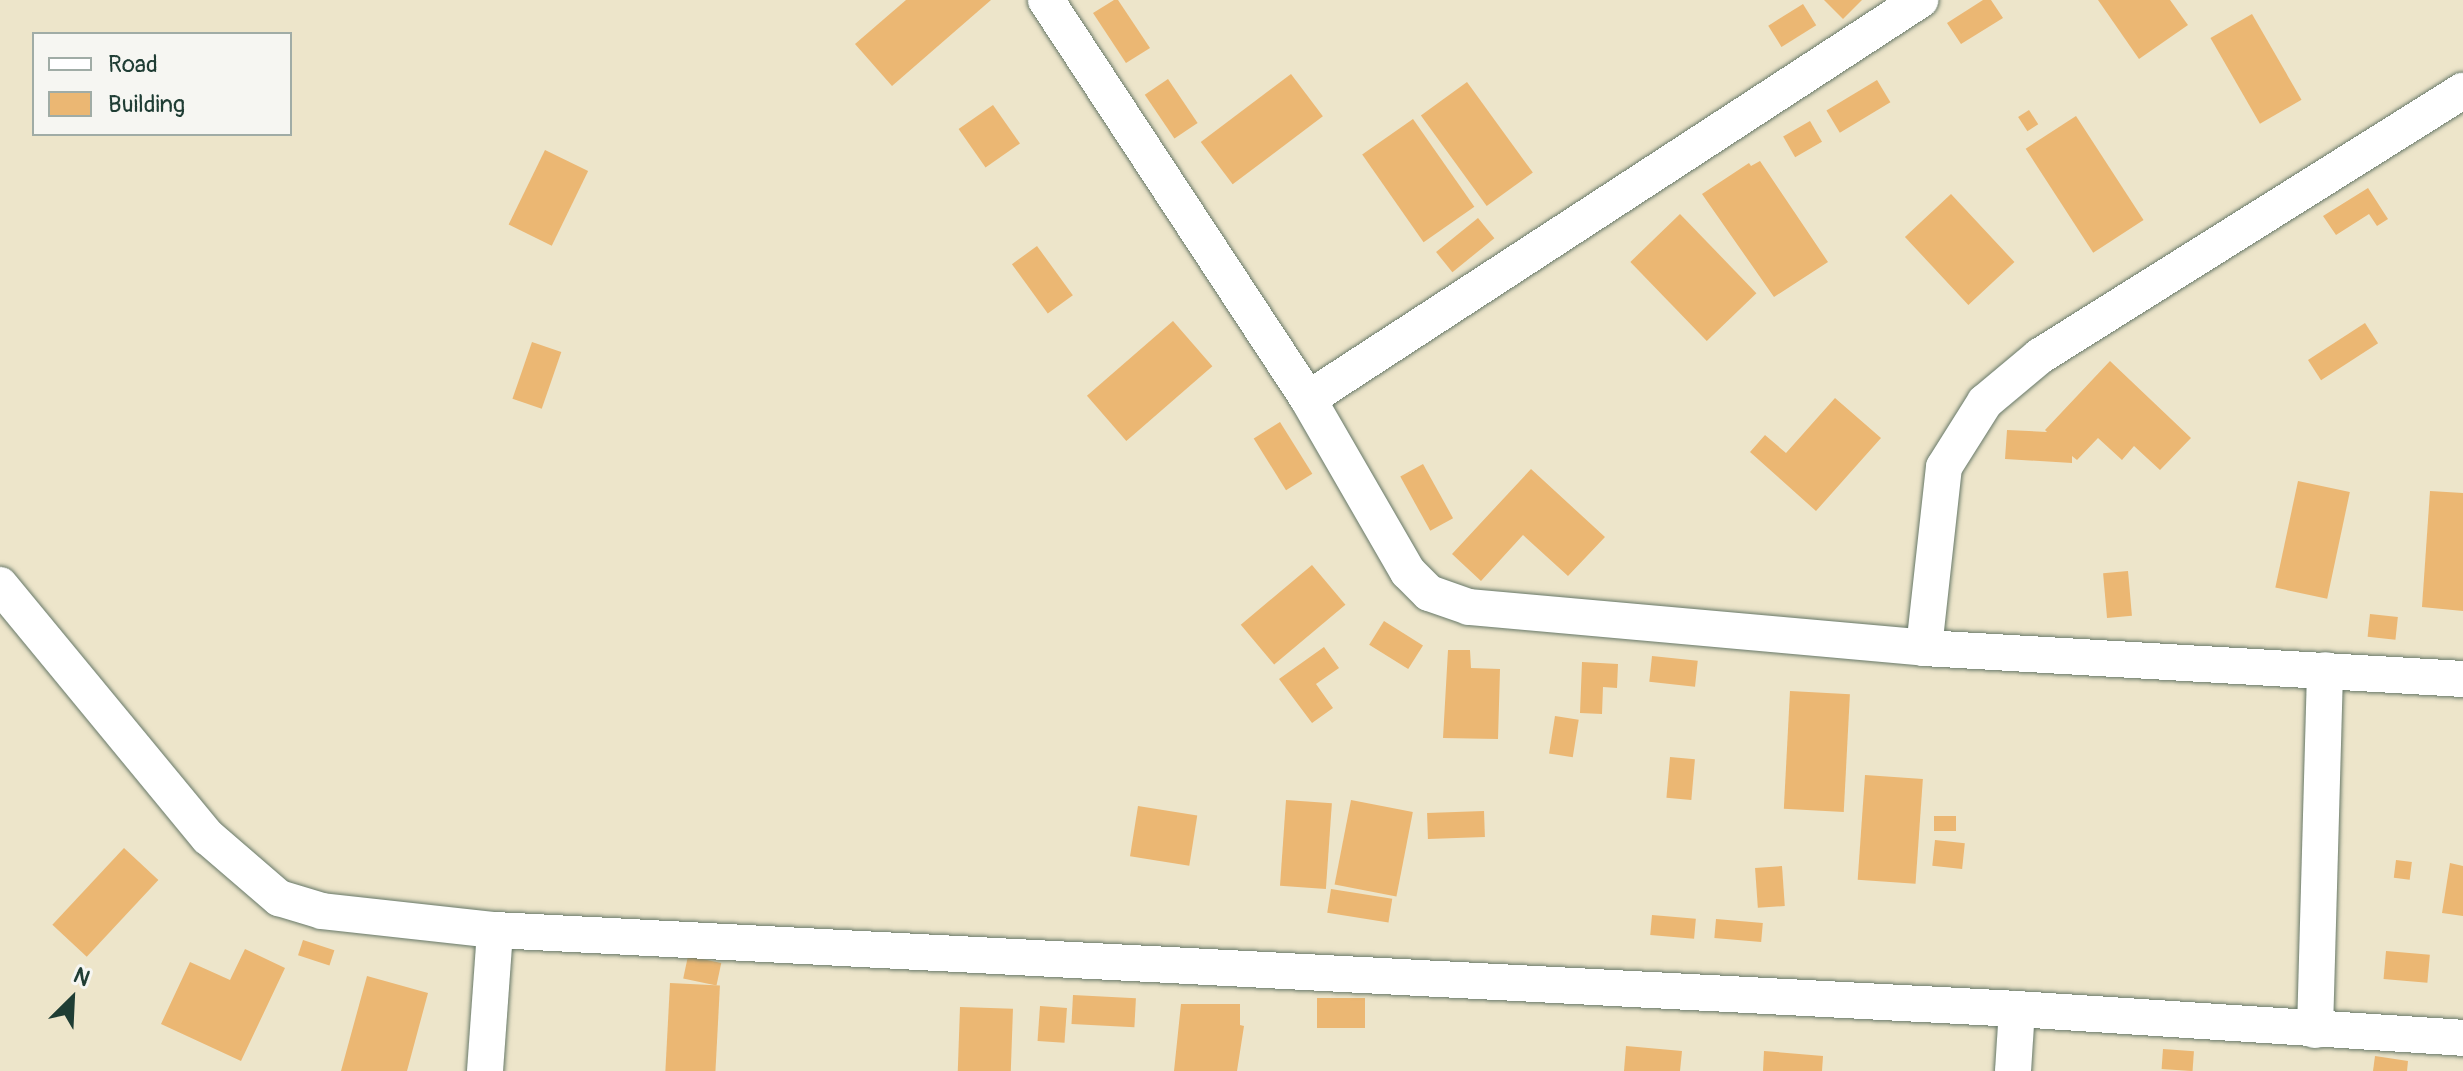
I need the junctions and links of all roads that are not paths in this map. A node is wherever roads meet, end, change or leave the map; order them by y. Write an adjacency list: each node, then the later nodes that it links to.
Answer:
1 (1046, 0): 4 (street)
2 (1920, 0): 4 (street)
3 (2463, 91): 6 (street)
4 (1308, 399): 6 (street)
5 (0, 585): 9 (street)
6 (1924, 648): 7 (street)
7 (2325, 670): 8 (street); 11 (street)
8 (2463, 679)
9 (495, 930): 10 (street); 13 (street)
10 (2017, 1009): 11 (street); 14 (street)
11 (2315, 1030): 12 (street)
12 (2463, 1038)
13 (485, 1071)
14 (2013, 1071)

